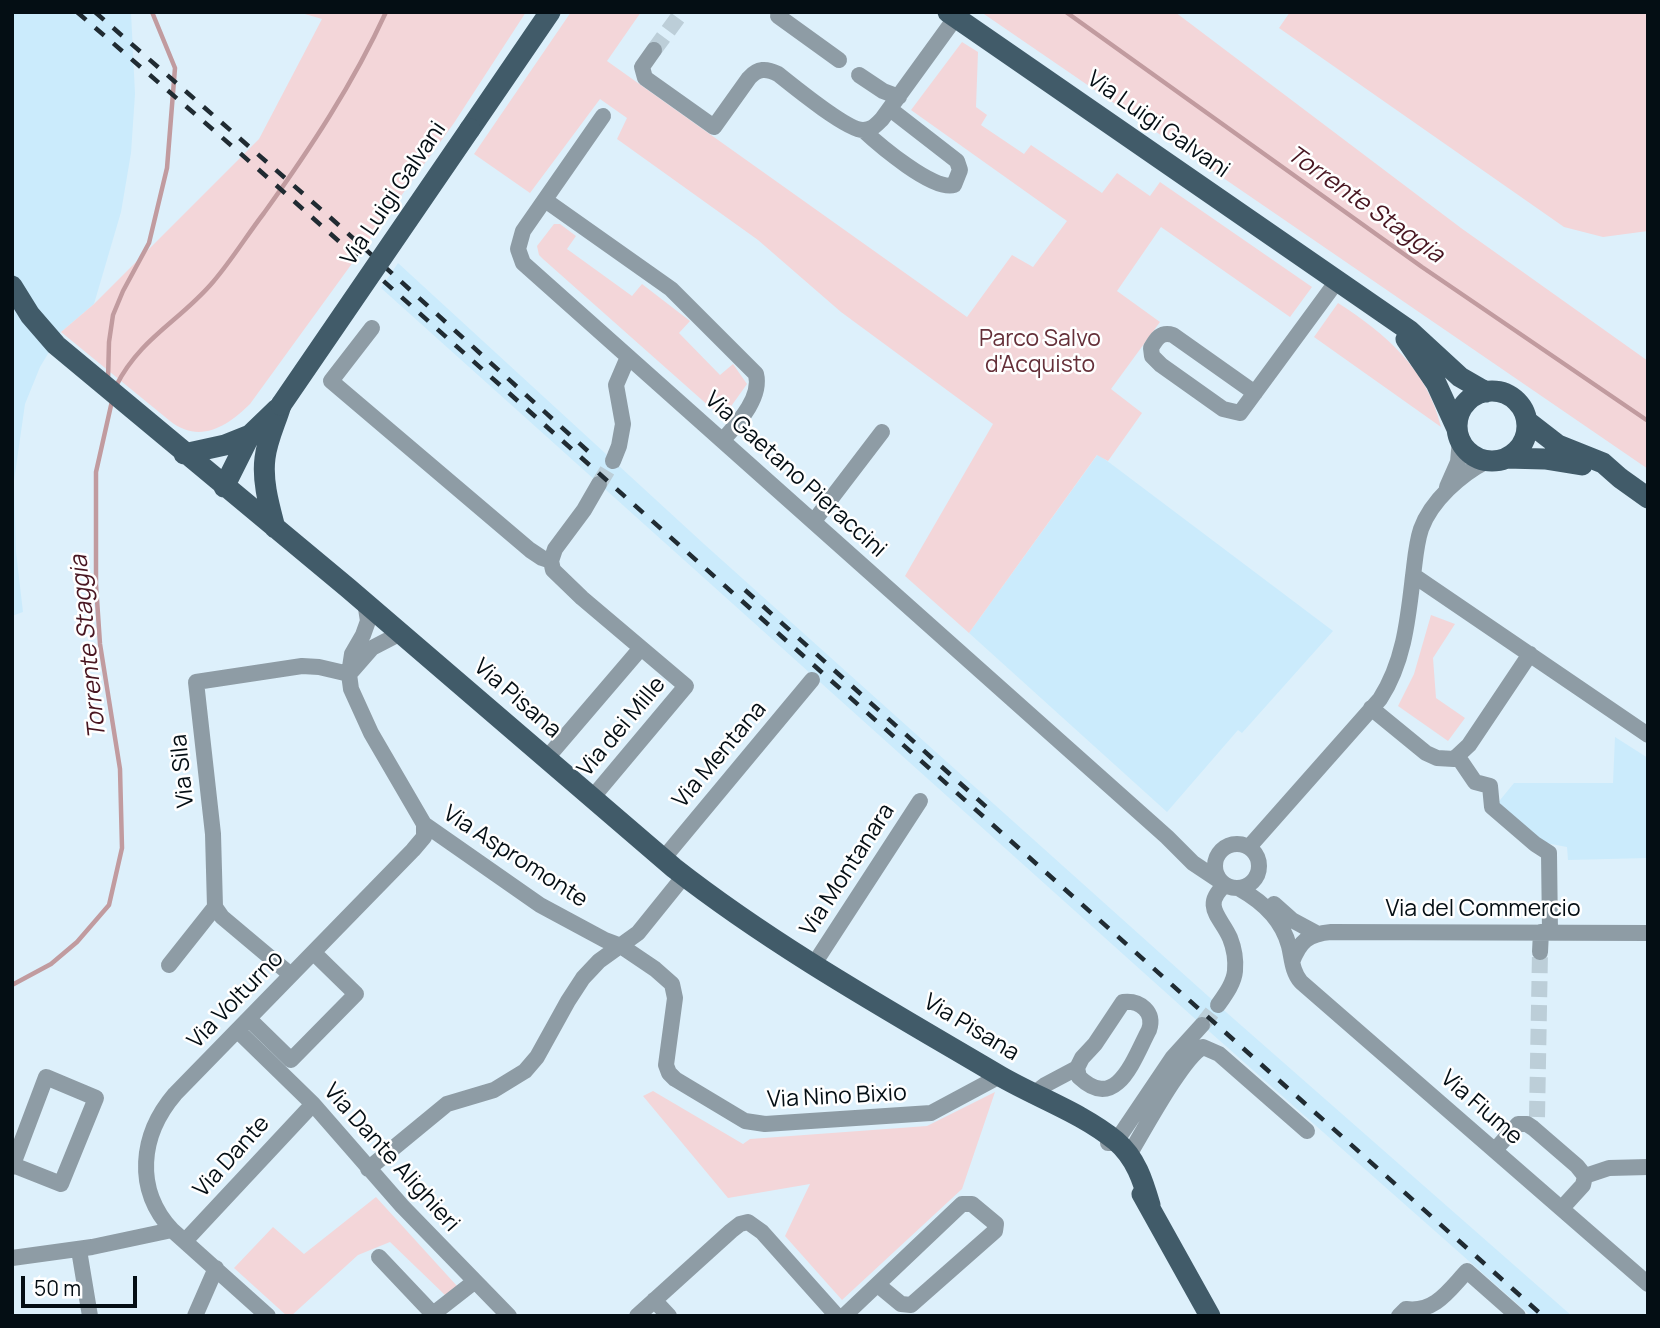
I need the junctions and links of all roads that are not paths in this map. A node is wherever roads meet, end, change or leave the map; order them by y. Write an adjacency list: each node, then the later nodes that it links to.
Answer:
1 (550, 12): 18 (main road, Via Luigi Galvani, bridge)
2 (952, 15): 7 (street); 11 (main road, Via Luigi Galvani)
3 (778, 16): 5 (street)
4 (654, 50): 9 (street)
5 (839, 60)
6 (859, 75): 7 (street)
7 (894, 103): 9 (street); 9 (street)
8 (603, 116): 10 (street, Via Gaetano Pieraccini)
9 (863, 130)
10 (545, 200): 15 (street, Via Gaetano Pieraccini); 23 (street)
11 (1337, 281): 13 (main road, Via Luigi Galvani); 17 (street)
12 (12, 286): 24 (main road, Via Pisana)
13 (1390, 318): 16 (main road, Via Luigi Galvani); 21 (main road, Via Luigi Galvani)
14 (372, 327): 35 (street)
15 (628, 357): 23 (street, Via Gaetano Pieraccini); 27 (street)
16 (1486, 392): 19 (main road, Via Luigi Galvani); 21 (main road)
17 (1255, 393): 17 (street)
18 (281, 405): 22 (main road, Via Luigi Galvani); 25 (main road, Via Luigi Galvani)
19 (1527, 421): 26 (main road); 28 (main road, Via Luigi Galvani)
20 (882, 432): 33 (street)
21 (1458, 434): 26 (main road, Via Luigi Galvani); 31 (street)
22 (250, 435): 24 (main road, Via Luigi Galvani); 30 (main road, Via Luigi Galvani)
23 (723, 440): 33 (street, Via Gaetano Pieraccini)
24 (178, 449): 30 (main road, Via Pisana)
25 (266, 453): 30 (main road); 34 (main road, Via Luigi Galvani)
26 (1497, 459): 28 (main road, Via Luigi Galvani); 31 (street)
27 (613, 461)
28 (1620, 478): 32 (main road, Via Luigi Galvani)
29 (599, 484): 35 (street)
30 (225, 487): 34 (main road, Via Pisana)
31 (1443, 495): 36 (street)
32 (1648, 498)
33 (814, 522): 50 (street, Via Gaetano Pieraccini)
34 (275, 528): 37 (main road, Via Pisana)
35 (551, 561): 39 (street)
36 (1413, 575): 40 (street); 43 (street)
37 (365, 602): 38 (main road, Via Pisana); 41 (street)
38 (401, 633): 41 (street); 46 (main road, Via Pisana)
39 (641, 648): 46 (street); 47 (street, Via dei Mille)
40 (1530, 654): 44 (street); 45 (street)
41 (349, 674): 49 (street, Via Aspromonte); 57 (street, Via Sila)
42 (812, 680): 52 (street, Via Mentana)
43 (1371, 708): 45 (street); 51 (street)
44 (1648, 735)
45 (1458, 757): 58 (street)
46 (547, 759): 47 (main road, Via Pisana)
47 (592, 798): 52 (main road, Via Pisana)
48 (920, 801): 65 (street, Via Montanara)
49 (424, 824): 61 (street, Via Aspromonte); 63 (street, Via Volturno)
50 (1167, 837): 53 (street, Via Gaetano Pieraccini); 56 (street, Via Gaetano Pieraccini)
51 (1249, 847): 53 (street); 55 (street)
52 (663, 859): 54 (main road, Via Pisana)
53 (1215, 863): 56 (street)
54 (684, 876): 61 (street); 65 (main road, Via Pisana)
55 (1258, 876): 56 (street); 60 (street)
56 (1228, 885): 64 (street, Via Fiume); 68 (street)
57 (215, 907): 66 (street); 67 (street)
58 (1545, 932): 59 (street, Via del Commercio); 60 (street, Via del Commercio); 62 (street)
59 (1648, 933)
60 (1318, 934): 64 (street)
61 (621, 946): 72 (street, Via Nino Bixio); 81 (street)
62 (1540, 952)
63 (314, 953): 67 (street, Via Volturno); 69 (street)
64 (1292, 962): 78 (street, Via Fiume)
65 (814, 964): 72 (main road, Via Pisana)
66 (169, 965)
67 (292, 975): 69 (street, Via Volturno)
68 (1218, 1006)
69 (243, 1025): 74 (street, Via Dante Alighieri); 85 (street, Via Volturno)
70 (1202, 1025): 77 (street)
71 (1077, 1068): 71 (street); 73 (street)
72 (1000, 1076): 73 (main road, Via Pisana)
73 (1032, 1095): 75 (main road, Via Pisana); 77 (main road, Via Pisana)
74 (313, 1104): 81 (street, Via Dante Alighieri); 86 (street, Via Dante)
75 (1072, 1124): 77 (street); 83 (main road, Via Pisana)
76 (1307, 1131): 77 (street)
77 (1123, 1148): 83 (main road, Via Pisana)
78 (1495, 1150): 82 (street); 84 (street, Via Fiume)
79 (13, 1166): 79 (street)
80 (1648, 1167): 82 (street)
81 (368, 1169): 91 (street, Via Dante Alighieri)
82 (1585, 1176): 84 (street)
83 (1150, 1205): 104 (main road, Via Pisana)
84 (1562, 1208): 92 (street, Via Fiume)
85 (172, 1230): 86 (street, Via Volturno); 87 (street)
86 (185, 1241): 90 (street, Via Volturno)
87 (79, 1250): 89 (street); 96 (street)
88 (379, 1257): 91 (street)
89 (12, 1258)
90 (216, 1268): 97 (street); 98 (street, Via Volturno)
91 (474, 1282): 99 (street, Via Dante Alighieri)
92 (1648, 1284)
93 (878, 1285): 93 (street); 103 (street)
94 (654, 1300): 100 (street); 101 (street); 102 (street)
95 (1403, 1312): 105 (street)
96 (90, 1316)
97 (195, 1316)
98 (268, 1316)
99 (509, 1316)
100 (637, 1316)
101 (669, 1316)
102 (837, 1316)
103 (844, 1316)
104 (1210, 1316)
105 (1518, 1316)

